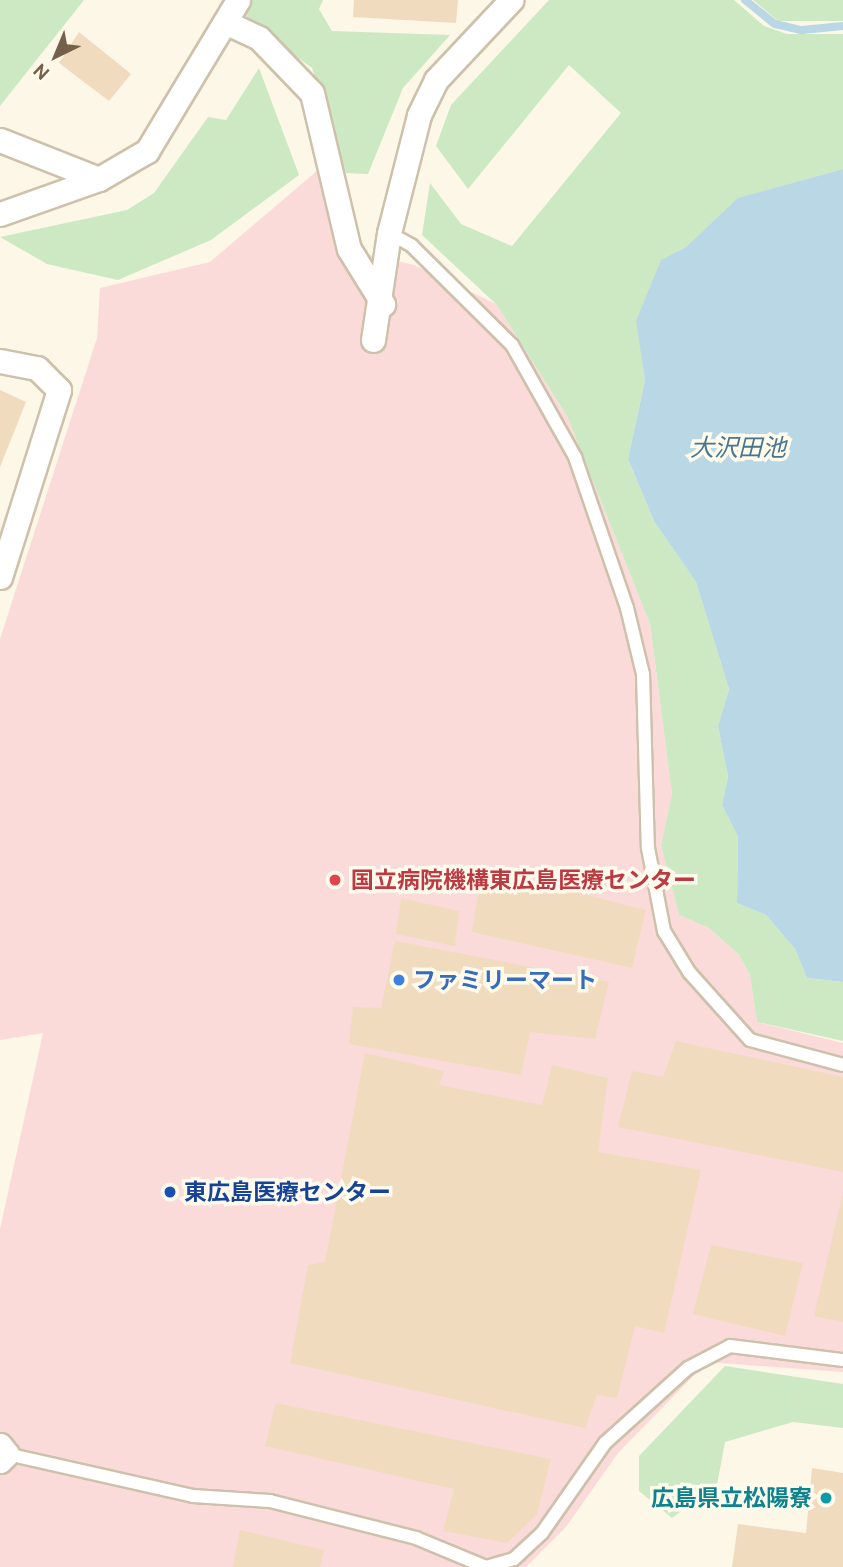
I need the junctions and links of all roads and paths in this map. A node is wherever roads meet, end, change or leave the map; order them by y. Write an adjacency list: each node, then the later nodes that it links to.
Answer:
1 (239, 0): 3 (street)
2 (511, 0): 7 (street)
3 (225, 22): 5 (street); 8 (street)
4 (0, 140): 5 (street)
5 (99, 179): 6 (street)
6 (0, 214)
7 (389, 233): 8 (street); 12 (lane)
8 (383, 304): 9 (street)
9 (373, 340)
10 (0, 361): 11 (street)
11 (0, 577)
12 (843, 1065)
13 (843, 1360): 14 (lane)
14 (2, 1453)

